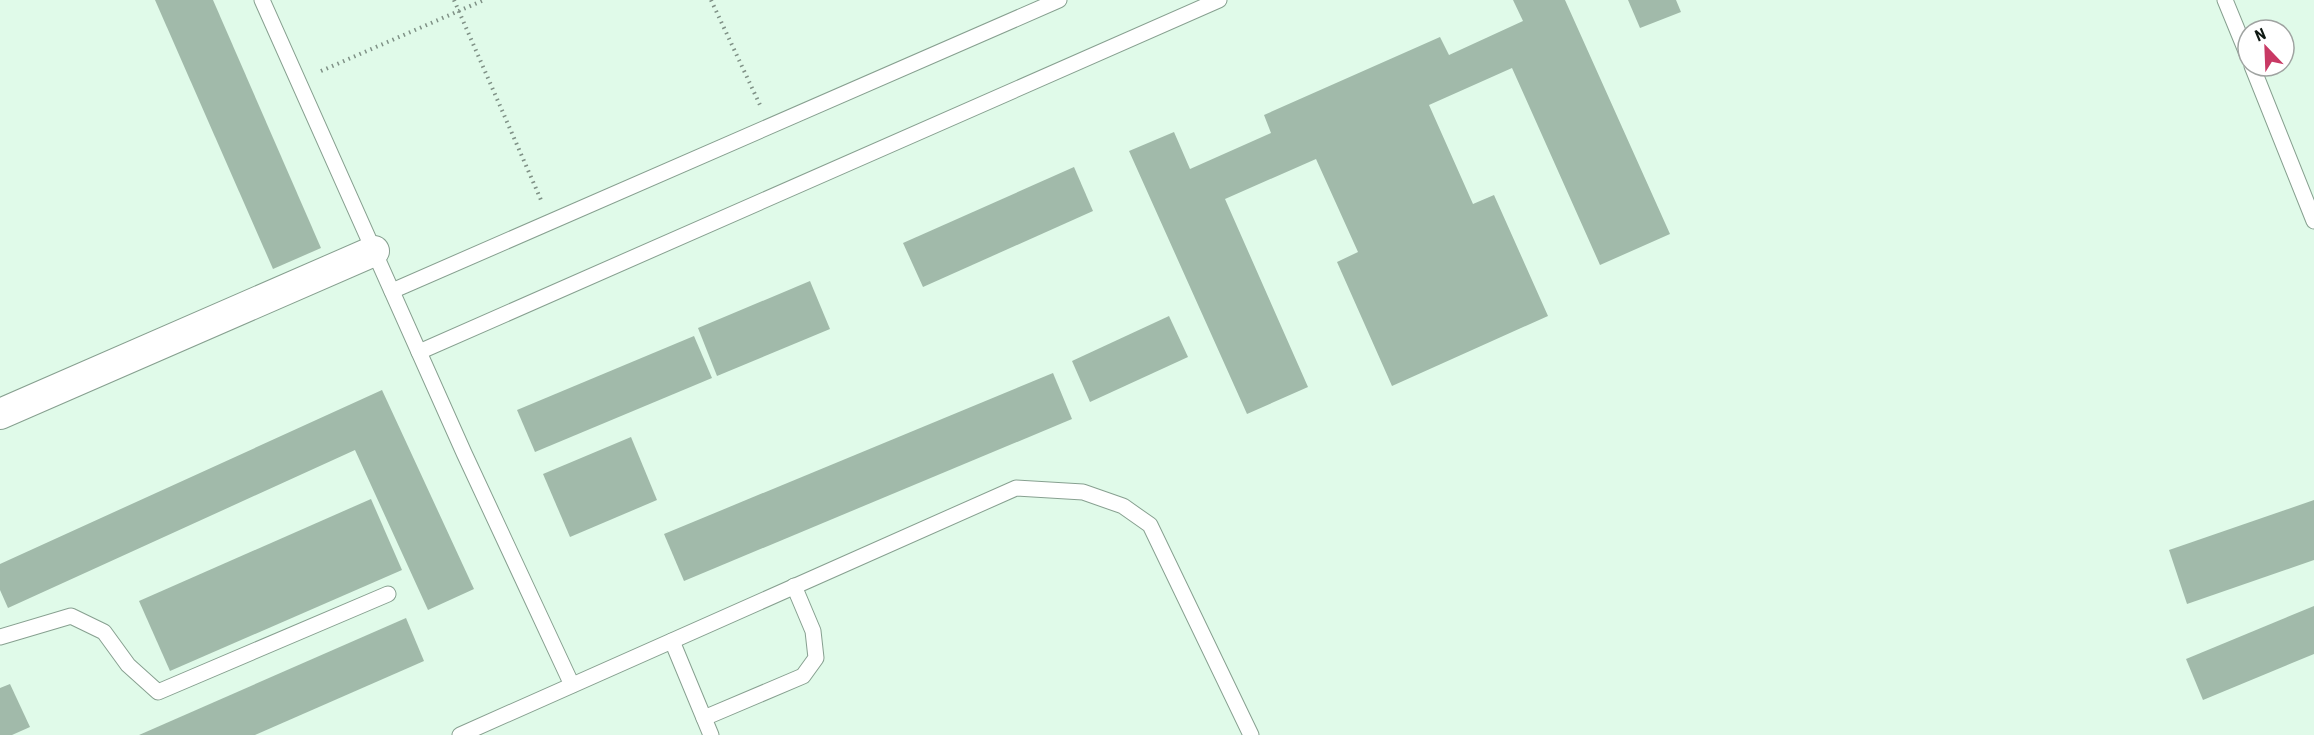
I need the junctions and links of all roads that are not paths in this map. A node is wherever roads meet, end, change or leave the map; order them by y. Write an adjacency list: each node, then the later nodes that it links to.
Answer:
1 (262, 0): 8 (lane)
2 (1059, 0): 9 (lane)
3 (1219, 0): 10 (lane)
4 (2225, 0): 5 (lane)
5 (2236, 27)
6 (2257, 78): 7 (lane)
7 (2314, 220)
8 (374, 251): 9 (lane); 11 (street)
9 (392, 291): 10 (lane)
10 (419, 352): 16 (lane)
11 (0, 414)
12 (794, 586): 15 (lane); 17 (lane); 21 (lane)
13 (388, 594): 14 (lane)
14 (0, 637)
15 (672, 641): 16 (lane); 17 (lane)
16 (573, 685): 18 (lane)
17 (704, 718): 20 (lane)
18 (482, 731): 19 (lane)
19 (460, 735)
20 (711, 735)
21 (1251, 735)

